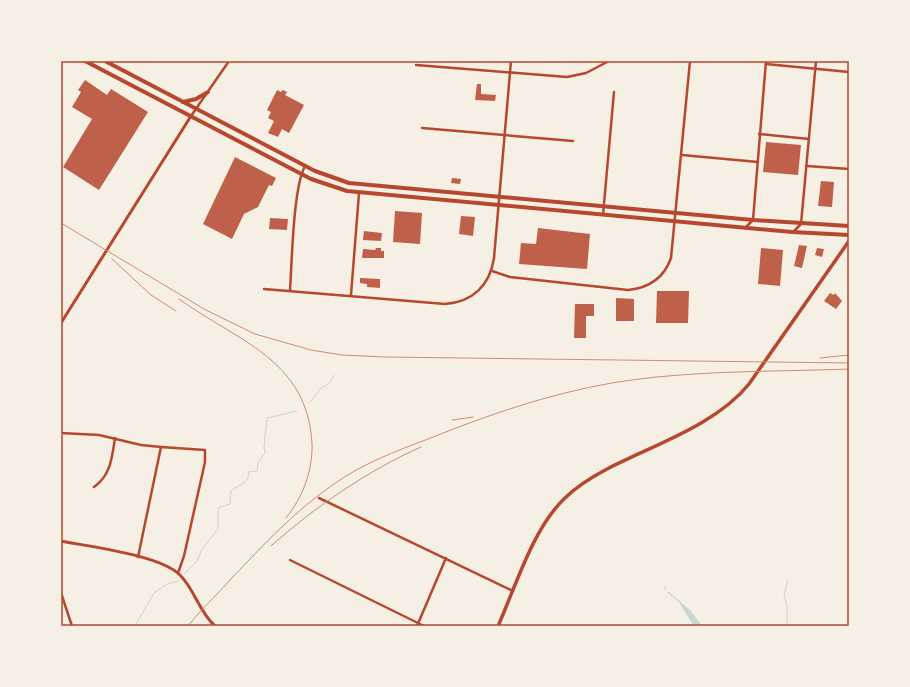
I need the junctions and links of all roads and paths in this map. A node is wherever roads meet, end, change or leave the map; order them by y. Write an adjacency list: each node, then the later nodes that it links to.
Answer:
1 (85, 61): 17 (main road)
2 (105, 61): 15 (main road)
3 (229, 61): 13 (street)
4 (511, 61): 12 (street)
5 (609, 61): 12 (street)
6 (690, 61): 23 (street)
7 (816, 61): 10 (street)
8 (766, 62): 10 (street); 19 (street)
9 (416, 65): 12 (street)
10 (816, 68): 11 (street); 21 (street)
11 (849, 72)
12 (509, 73): 20 (street)
13 (208, 92): 15 (main road); 16 (street)
14 (614, 92): 32 (street)
15 (183, 102): 16 (main road)
16 (196, 109): 17 (street); 25 (main road)
17 (190, 116): 28 (main road); 47 (street)
18 (422, 128): 20 (street)
19 (759, 134): 21 (street); 24 (street)
20 (504, 135): 22 (street); 30 (street)
21 (809, 139): 26 (street)
22 (573, 141)
23 (682, 155): 24 (street); 33 (street)
24 (758, 162): 35 (street)
25 (305, 166): 28 (street); 30 (main road)
26 (807, 166): 27 (street); 37 (street)
27 (849, 169)
28 (301, 174): 29 (main road); 45 (street)
29 (359, 193): 31 (main road); 46 (street)
30 (500, 196): 31 (street); 32 (main road)
31 (499, 205): 34 (main road); 43 (street)
32 (604, 206): 33 (main road); 34 (street)
33 (676, 213): 35 (main road); 36 (street)
34 (603, 215): 36 (main road)
35 (753, 220): 37 (main road); 39 (street)
36 (675, 222): 39 (main road); 43 (street)
37 (801, 224): 38 (main road); 40 (street)
38 (849, 226)
39 (745, 228): 40 (main road)
40 (792, 232): 41 (main road)
41 (849, 235)
42 (849, 241): 58 (main road)
43 (492, 271): 46 (street)
44 (264, 289): 45 (street)
45 (290, 290): 46 (street)
46 (350, 295)
47 (61, 323)
48 (61, 433): 49 (street)
49 (115, 438): 50 (street); 51 (street)
50 (161, 447): 54 (street); 57 (street)
51 (94, 487)
52 (319, 498): 55 (street)
53 (61, 541): 54 (street)
54 (138, 557): 57 (street)
55 (446, 558): 58 (street); 60 (street)
56 (290, 560): 60 (street)
57 (178, 573): 62 (street)
58 (514, 591): 64 (main road)
59 (61, 593): 61 (street)
60 (418, 625): 63 (street)
61 (72, 626)
62 (215, 626)
63 (424, 626)
64 (498, 626)

